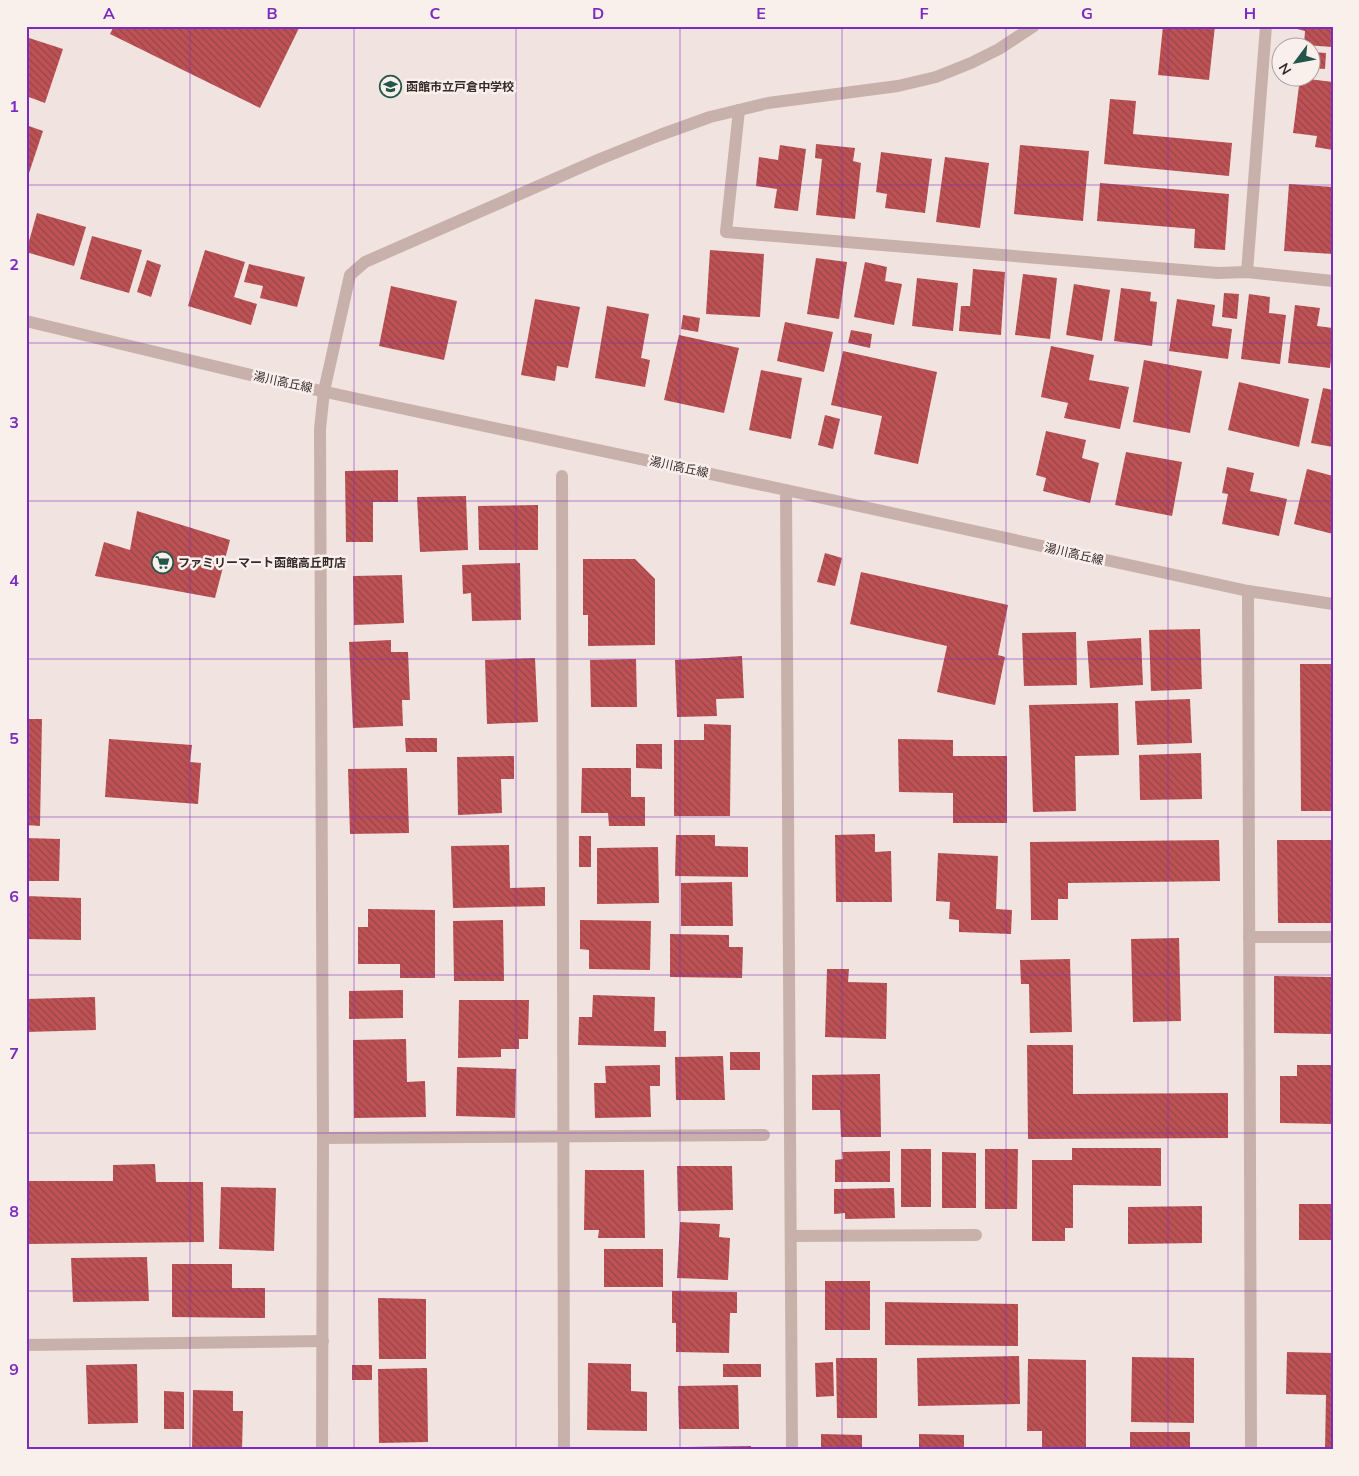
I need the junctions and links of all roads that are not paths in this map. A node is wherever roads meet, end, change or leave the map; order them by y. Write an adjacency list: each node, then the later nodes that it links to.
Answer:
1 (1034, 26): 3 (street)
2 (1266, 26): 4 (street)
3 (738, 110): 4 (street); 7 (street)
4 (1247, 272): 5 (street)
5 (1333, 280)
6 (26, 322): 7 (street, 湯川高丘線)
7 (324, 391): 9 (street, 湯川高丘線); 16 (street)
8 (562, 476): 15 (street)
9 (786, 490): 10 (street, 湯川高丘線); 18 (street)
10 (1248, 592): 11 (street, 湯川高丘線); 12 (street)
11 (1333, 604)
12 (1248, 937): 13 (street); 24 (street)
13 (1333, 937)
14 (764, 1135): 15 (street)
15 (562, 1136): 16 (street); 22 (street)
16 (323, 1138): 19 (street)
17 (976, 1235): 18 (street)
18 (791, 1236): 23 (street)
19 (323, 1341): 20 (street); 21 (street)
20 (26, 1345)
21 (322, 1450)
22 (564, 1450)
23 (792, 1450)
24 (1252, 1450)

